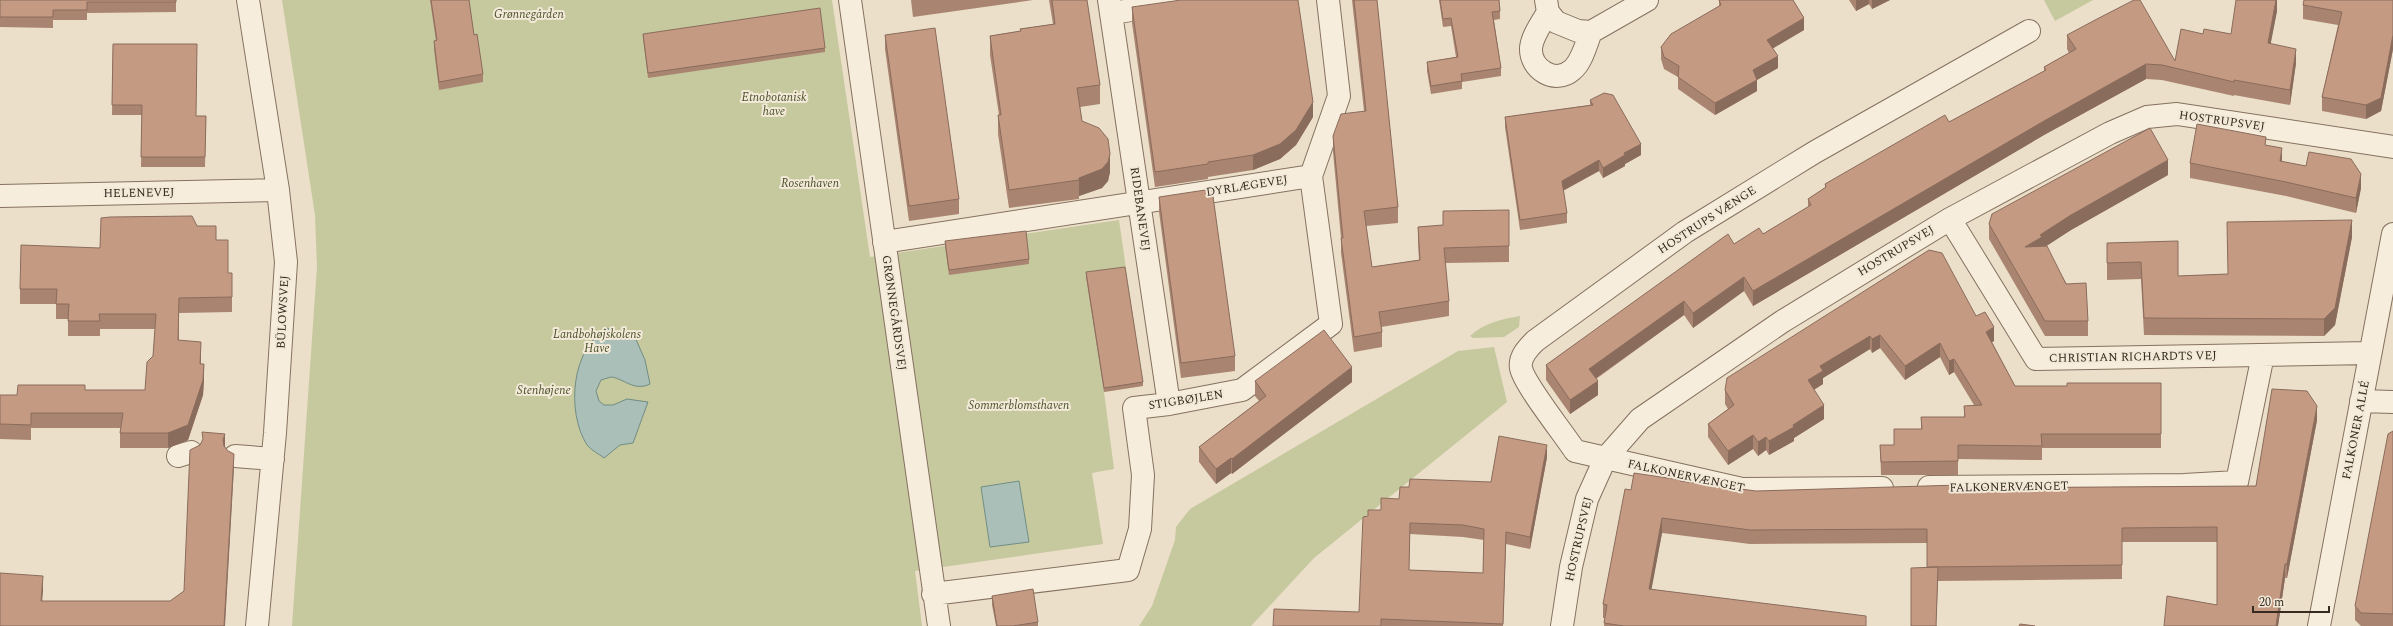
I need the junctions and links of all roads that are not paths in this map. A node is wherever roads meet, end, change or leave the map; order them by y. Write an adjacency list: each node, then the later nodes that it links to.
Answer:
1 (248, 0): 12 (street, BÜLOWSVEJ)
2 (850, 0): 17 (street, GRØNNEGÅRDSVEJ)
3 (1200, 0): 7 (street, RIDEBANEVEJ)
4 (1328, 0): 11 (street)
5 (1647, 0): 9 (street)
6 (1547, 6): 9 (street); 9 (street)
7 (1110, 7): 14 (street, RIDEBANEVEJ)
8 (2030, 31): 24 (street, HOSTRUPS VÆNGE)
9 (1591, 32)
10 (2393, 147): 15 (street, HOSTRUPSVEJ)
11 (1312, 176): 14 (street, DYRLÆGEVEJ); 22 (street, STIGBØJLEN)
12 (278, 190): 13 (street, HELENEVEJ); 25 (street, BÜLOWSVEJ)
13 (0, 196)
14 (1139, 203): 17 (street, DYRLÆGEVEJ); 22 (street, RIDEBANEVEJ)
15 (1950, 219): 19 (street, CHRISTIAN RICHARDTS VEJ); 24 (street, HOSTRUPSVEJ)
16 (2393, 234): 18 (street, FALKONER ALLÉ)
17 (884, 242): 26 (street, GRØNNEGÅRDSVEJ)
18 (2370, 353): 19 (street, CHRISTIAN RICHARDTS VEJ); 20 (street, FALKONER ALLÉ)
19 (2263, 355): 24 (street, FALKONERVÆNGET)
20 (2361, 401): 21 (street); 30 (street, FALKONER ALLÉ)
21 (2393, 402)
22 (1169, 404): 26 (street, STIGBØJLEN)
23 (235, 456): 25 (street)
24 (1605, 458): 29 (street, HOSTRUPSVEJ)
25 (273, 459): 27 (street, BÜLOWSVEJ)
26 (933, 594): 28 (street, GRØNNEGÅRDSVEJ)
27 (257, 626)
28 (939, 626)
29 (1562, 626)
30 (2318, 626)

